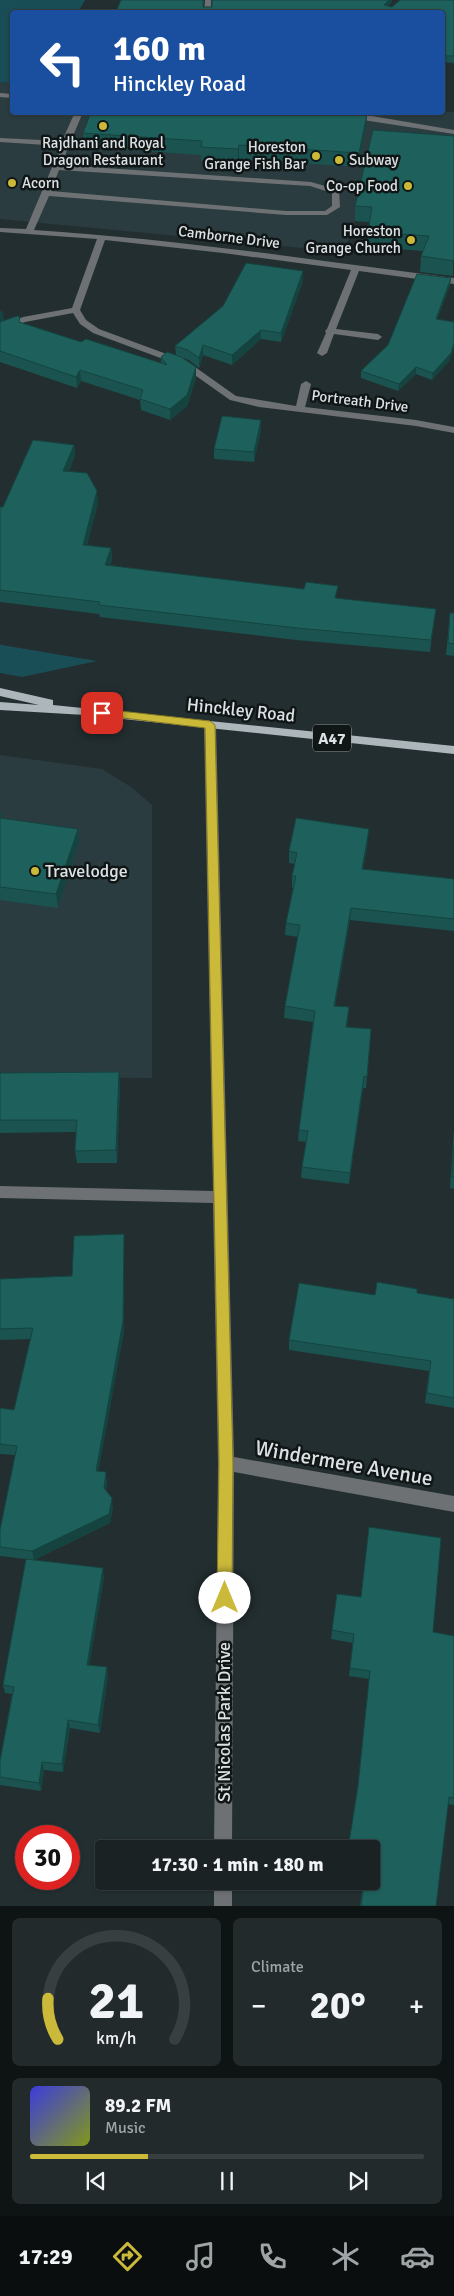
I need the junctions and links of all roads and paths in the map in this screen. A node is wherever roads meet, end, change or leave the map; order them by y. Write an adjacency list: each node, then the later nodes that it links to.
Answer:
1 (78, 115): 5 (street)
2 (345, 116): 3 (street)
3 (454, 132)
4 (0, 140): 5 (street)
5 (65, 144): 6 (street)
6 (55, 167): 7 (street); 7 (street)
7 (47, 193): 9 (street)
8 (0, 230): 9 (street, Camborne Drive)
9 (29, 232): 10 (street, Camborne Drive)
10 (102, 237): 11 (street, Camborne Drive); 13 (street)
11 (356, 268): 12 (street, Camborne Drive); 15 (street)
12 (454, 281)
13 (76, 310): 14 (street); 19 (street, Portreath Drive)
14 (0, 329)
15 (329, 331): 16 (street); 17 (street)
16 (378, 337)
17 (322, 353)
18 (306, 384): 19 (street, Portreath Drive)
19 (300, 409): 20 (street, Portreath Drive)
20 (454, 430)
21 (0, 692): 23 (main road, Hinckley Road / A47)
22 (0, 706): 23 (main road, Hinckley Road / A47)
23 (85, 711): 24 (main road, Hinckley Road / A47)
24 (210, 725): 25 (main road, Hinckley Road / A47); 27 (street, St Nicolas Park Drive)
25 (454, 750)
26 (0, 1192): 27 (street)
27 (220, 1197): 28 (street, St Nicolas Park Drive)
28 (226, 1463): 29 (street, Windermere Avenue); 30 (street, St Nicolas Park Drive)
29 (454, 1504)
30 (223, 1840)
31 (223, 1890): 32 (street)
32 (223, 1906)

